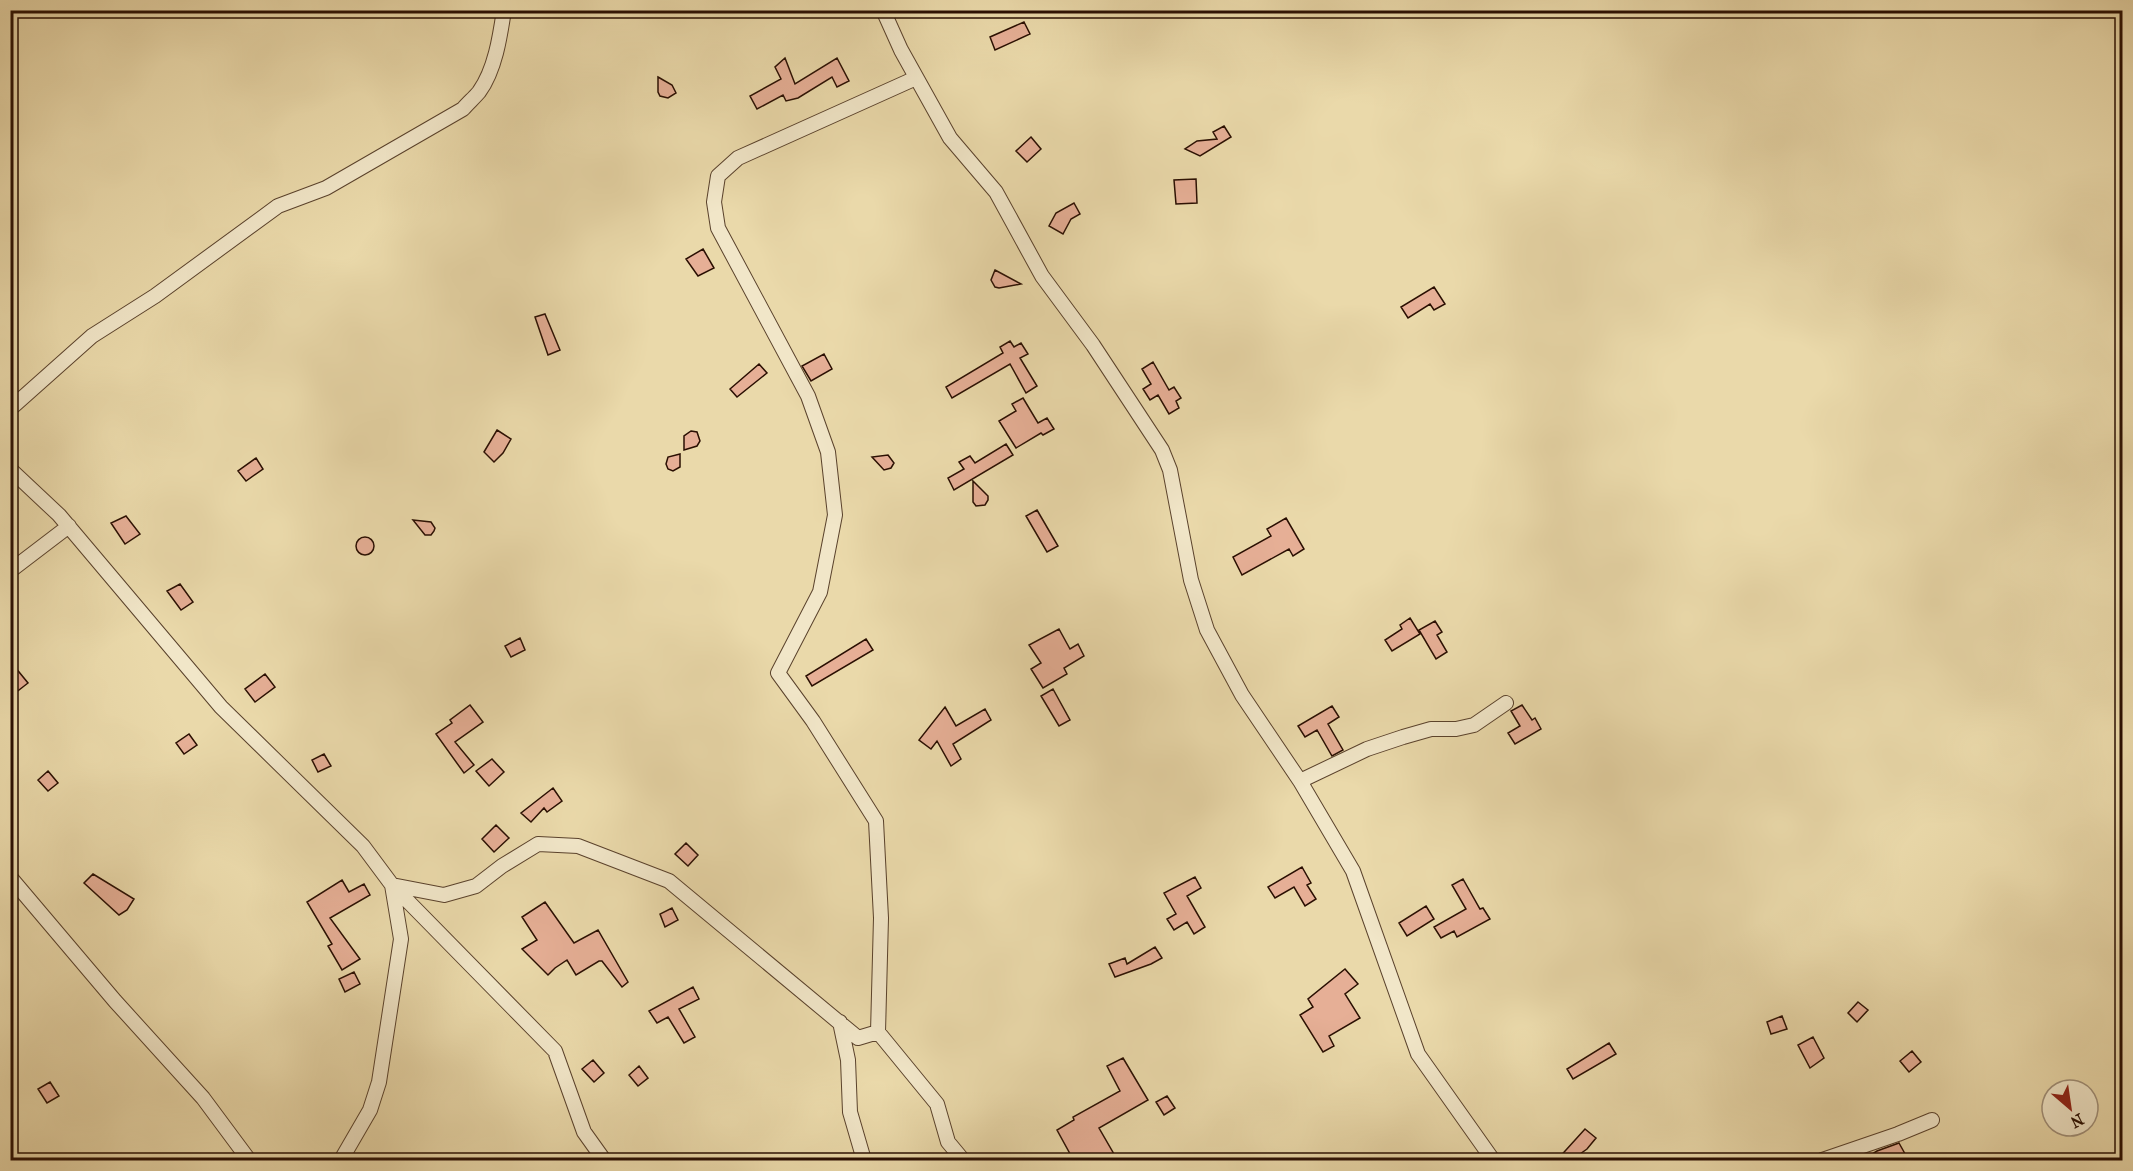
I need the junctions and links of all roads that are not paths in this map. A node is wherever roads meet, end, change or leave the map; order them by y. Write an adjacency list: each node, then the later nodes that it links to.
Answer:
1 (504, 10): 4 (street)
2 (883, 10): 3 (street)
3 (916, 78): 9 (street); 13 (street)
4 (10, 409)
5 (10, 469): 6 (street)
6 (69, 526): 7 (street); 11 (street)
7 (10, 571)
8 (1506, 703): 9 (street)
9 (1299, 782): 20 (street)
10 (10, 877): 15 (street)
11 (392, 885): 12 (street); 16 (street); 17 (street)
12 (840, 1022): 13 (street); 18 (street)
13 (878, 1032): 19 (street)
14 (1932, 1120): 21 (street)
15 (249, 1161)
16 (341, 1161)
17 (604, 1161)
18 (864, 1161)
19 (963, 1161)
20 (1493, 1161)
21 (1822, 1161)

